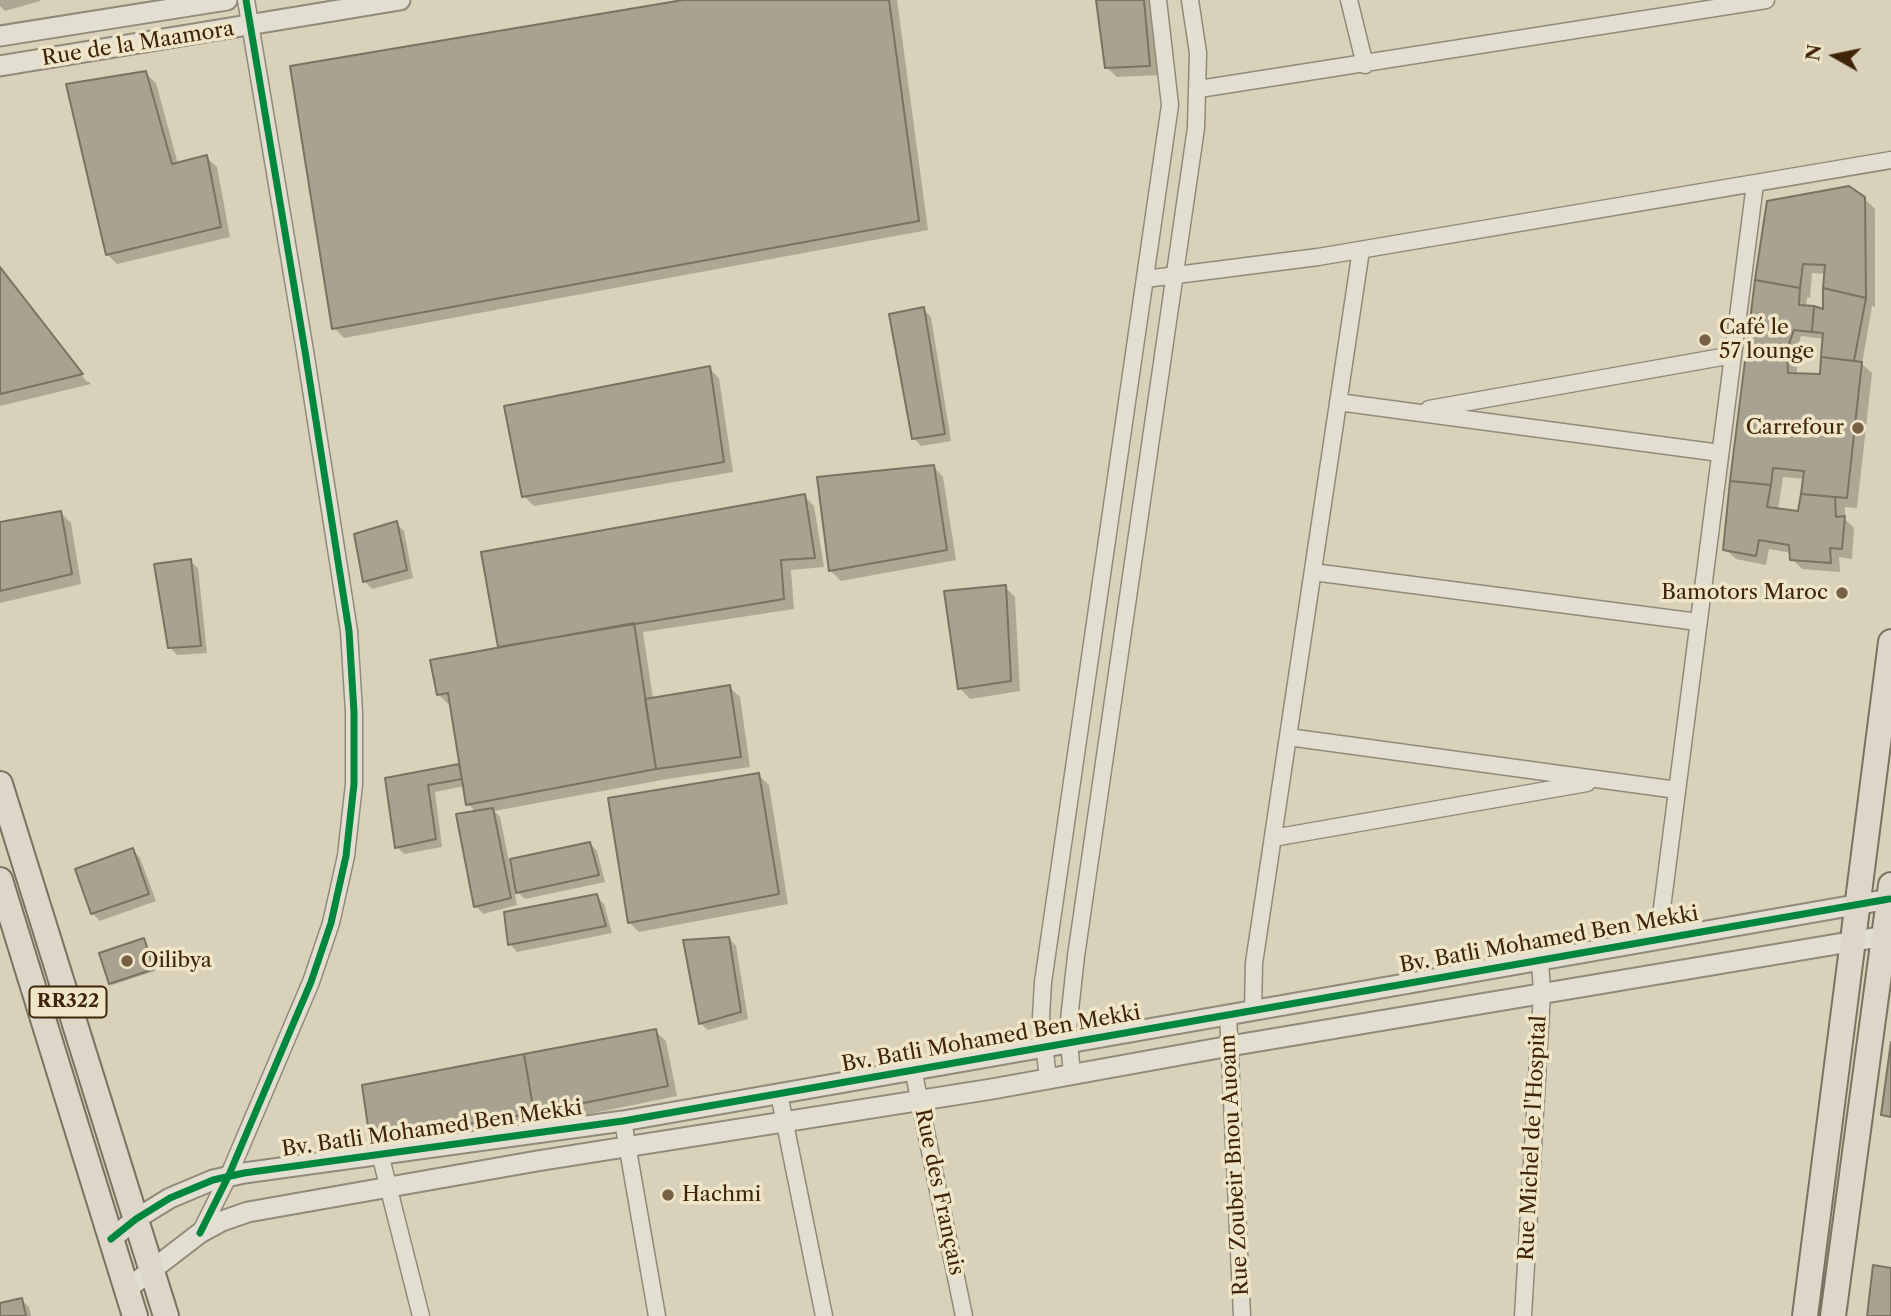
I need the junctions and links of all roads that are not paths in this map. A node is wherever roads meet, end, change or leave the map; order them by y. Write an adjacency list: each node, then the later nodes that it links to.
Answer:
1 (227, 0): 9 (street, Rue de la Maamora)
2 (246, 0): 8 (street)
3 (400, 0): 8 (street, Rue de la Maamora)
4 (1158, 0): 17 (street)
5 (1190, 0): 12 (street)
6 (1349, 0): 10 (street)
7 (1766, 0): 10 (street)
8 (250, 26): 11 (street, Rue de la Maamora); 54 (street)
9 (0, 36)
10 (1365, 65): 12 (street)
11 (0, 66)
12 (1199, 89): 16 (street)
13 (1891, 160): 14 (street)
14 (1755, 184): 15 (street); 18 (street)
15 (1361, 250): 16 (street); 19 (street)
16 (1175, 276): 17 (street); 42 (street)
17 (1145, 279): 44 (street)
18 (1733, 355): 20 (street); 21 (street)
19 (1338, 401): 20 (street); 22 (street)
20 (1413, 412): 21 (street)
21 (1720, 453): 23 (street)
22 (1313, 572): 23 (street); 25 (street)
23 (1698, 622): 28 (street)
24 (1891, 642): 32 (main road)
25 (1288, 737): 26 (street); 29 (street)
26 (1603, 780): 28 (street); 29 (street)
27 (0, 784): 56 (main road, RR322)
28 (1676, 790): 34 (street)
29 (1273, 838): 39 (street)
30 (0, 880): 58 (main road, RR322)
31 (1890, 892): 32 (street, Bv. Batli Mohamed Ben Mekki); 33 (main road)
32 (1858, 904): 34 (street, Bv. Batli Mohamed Ben Mekki); 35 (main road)
33 (1885, 936): 35 (street); 70 (main road)
34 (1658, 939): 36 (street, Bv. Batli Mohamed Ben Mekki)
35 (1854, 940): 38 (street); 69 (main road)
36 (1541, 960): 37 (street, Bv. Batli Mohamed Ben Mekki); 38 (street, Rue Michel de l'Hospital)
37 (1369, 990): 39 (street, Bv. Batli Mohamed Ben Mekki); 41 (street)
38 (1542, 993): 41 (street); 68 (street, Rue Michel de l'Hospital)
39 (1254, 1010): 40 (street, Bv. Batli Mohamed Ben Mekki)
40 (1228, 1014): 42 (street, Bv. Batli Mohamed Ben Mekki); 43 (street, Rue Zoubeir Bnou Auoam)
41 (1376, 1021): 43 (street)
42 (1069, 1043): 44 (street, Bv. Batli Mohamed Ben Mekki); 46 (street)
43 (1230, 1046): 46 (street); 67 (street, Rue Zoubeir Bnou Auoam)
44 (1043, 1048): 45 (street, Bv. Batli Mohamed Ben Mekki); 47 (street)
45 (913, 1069): 48 (street, Bv. Batli Mohamed Ben Mekki); 49 (street, Rue des Français)
46 (1072, 1075): 47 (street)
47 (1048, 1079): 49 (street)
48 (779, 1094): 50 (street, Bv. Batli Mohamed Ben Mekki); 51 (street)
49 (920, 1100): 51 (street); 66 (street, Rue des Français)
50 (623, 1121): 52 (street); 53 (street, Bv. Batli Mohamed Ben Mekki)
51 (784, 1121): 52 (street); 65 (street)
52 (627, 1148): 55 (street); 64 (street)
53 (380, 1154): 54 (street, Bv. Batli Mohamed Ben Mekki); 55 (street)
54 (228, 1177): 56 (street, Bv. Batli Mohamed Ben Mekki); 57 (street)
55 (387, 1187): 57 (street); 63 (street)
56 (136, 1219): 58 (street, Bv. Batli Mohamed Ben Mekki); 59 (main road, RR322)
57 (200, 1233): 59 (street)
58 (111, 1240): 60 (main road, RR322)
59 (151, 1270): 60 (street); 62 (main road, RR322)
60 (127, 1289): 61 (main road, RR322)
61 (135, 1316)
62 (166, 1316)
63 (421, 1316)
64 (657, 1316)
65 (824, 1316)
66 (964, 1316)
67 (1242, 1316)
68 (1523, 1316)
69 (1805, 1316)
70 (1833, 1316)

